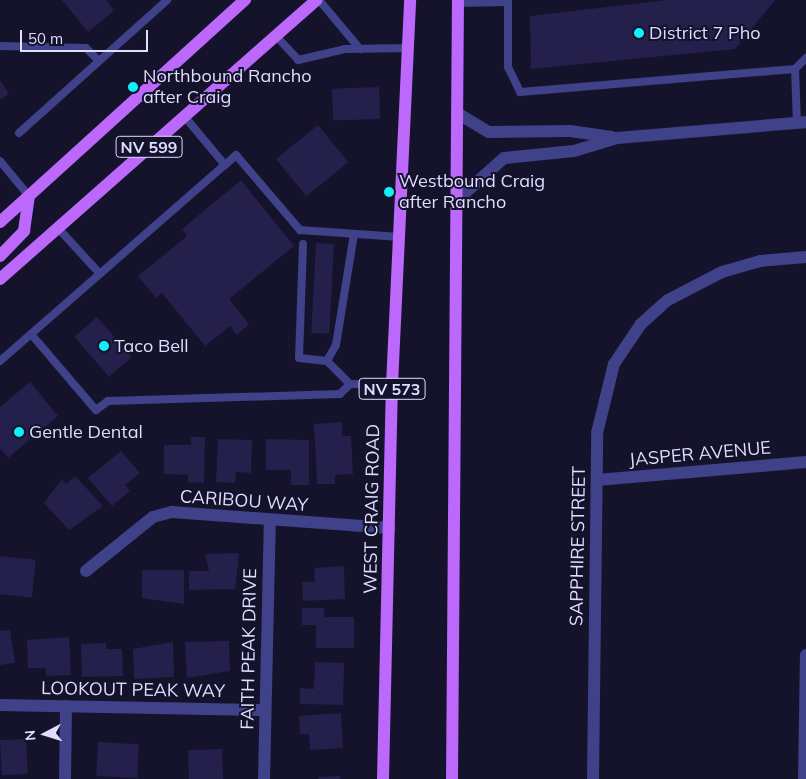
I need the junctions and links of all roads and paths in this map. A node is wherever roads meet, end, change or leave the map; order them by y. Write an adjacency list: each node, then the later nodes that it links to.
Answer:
1 (167, 0): 13 (lane)
2 (245, 0): 22 (main road, NV 599)
3 (318, 0): 8 (main road, NV 599); 11 (lane)
4 (398, 0): 7 (main road)
5 (508, 1): 6 (lane); 14 (lane)
6 (458, 2): 15 (main road)
7 (410, 6): 10 (main road, WEST CRAIG ROAD / NV 573)
8 (276, 36): 11 (lane); 16 (main road, NV 599)
9 (0, 46): 13 (lane)
10 (408, 48): 11 (lane); 27 (main road, WEST CRAIG ROAD / NV 573)
11 (360, 49)
12 (806, 58): 14 (lane)
13 (99, 61): 18 (lane)
14 (794, 69): 17 (lane)
15 (457, 113): 19 (street); 23 (main road)
16 (184, 116): 21 (lane); 25 (main road, NV 599)
17 (801, 122): 19 (street)
18 (19, 133)
19 (617, 138): 23 (street)
20 (0, 161): 22 (lane)
21 (225, 165): 26 (lane); 31 (lane)
22 (29, 196): 24 (main road, NV 599); 29 (main road)
23 (456, 202): 50 (main road)
24 (1, 217)
25 (58, 228): 31 (lane); 32 (main road, NV 599)
26 (354, 234): 27 (lane); 34 (lane)
27 (400, 237): 37 (main road, WEST CRAIG ROAD / NV 573)
28 (303, 244): 34 (lane)
29 (0, 256)
30 (806, 257): 39 (street, SAPPHIRE STREET)
31 (100, 274): 33 (lane)
32 (0, 280)
33 (31, 334): 35 (lane); 36 (lane)
34 (327, 360): 36 (lane)
35 (0, 361)
36 (350, 384): 37 (lane)
37 (392, 385): 41 (main road, WEST CRAIG ROAD / NV 573)
38 (806, 462): 39 (street, JASPER AVENUE)
39 (597, 480): 51 (street, SAPPHIRE STREET)
40 (270, 521): 41 (street, CARIBOU WAY); 42 (street, CARIBOU WAY); 46 (street, FAITH PEAK DRIVE)
41 (389, 528): 49 (main road, WEST CRAIG ROAD / NV 573)
42 (86, 571)
43 (806, 655): 52 (street)
44 (0, 705): 45 (street, LOOKOUT PEAK WAY)
45 (66, 706): 46 (street, LOOKOUT PEAK WAY); 47 (street)
46 (265, 710): 48 (street, FAITH PEAK DRIVE)
47 (65, 779)
48 (264, 779)
49 (383, 779)
50 (452, 779)
51 (593, 779)
52 (804, 779)

